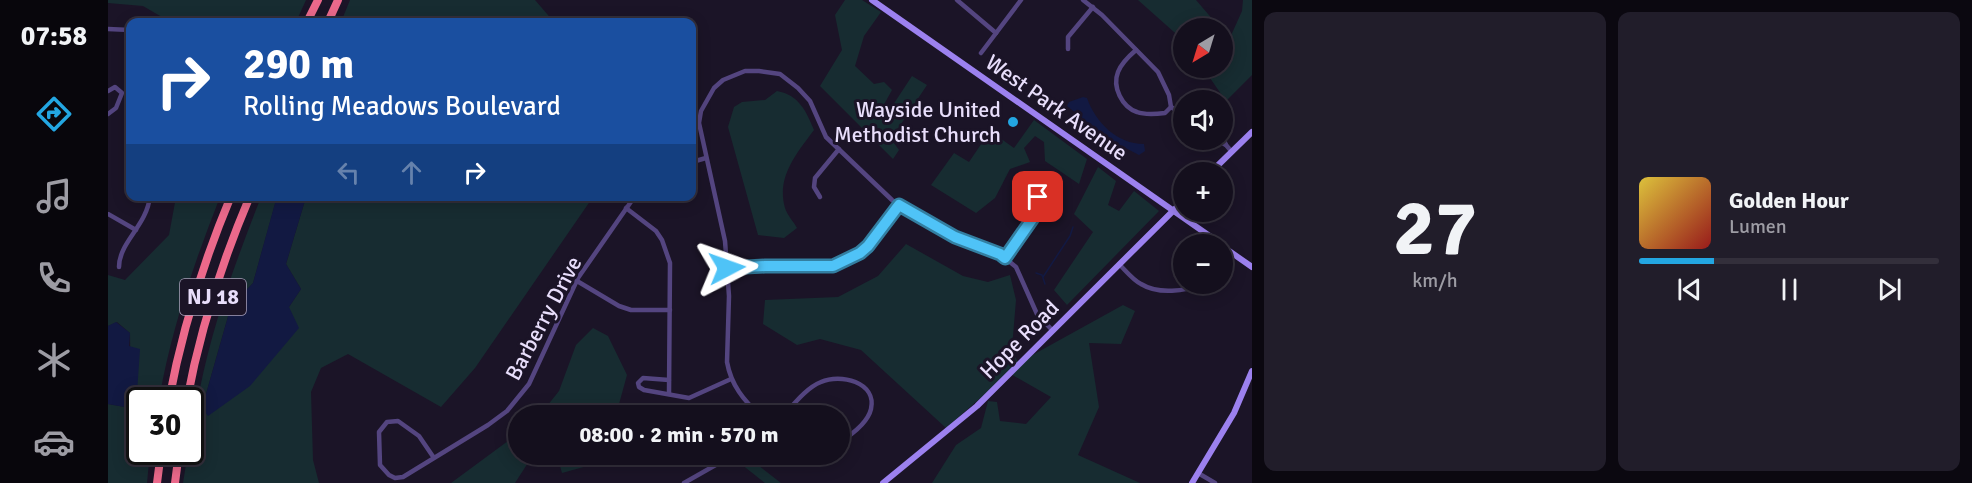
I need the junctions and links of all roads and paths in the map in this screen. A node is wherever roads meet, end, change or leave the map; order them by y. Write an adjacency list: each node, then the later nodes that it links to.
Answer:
1 (317, 0): 8 (highway)
2 (338, 0): 9 (highway)
3 (872, 0): 33 (street, West Park Avenue)
4 (957, 0): 12 (street)
5 (1021, 0): 12 (street)
6 (1083, 0): 7 (street)
7 (1093, 7): 13 (street); 14 (street)
8 (309, 18)
9 (330, 18)
10 (108, 29): 11 (street)
11 (126, 30)
12 (996, 33): 15 (street)
13 (1068, 49)
14 (1136, 50): 17 (street); 17 (street)
15 (981, 53)
16 (108, 91): 18 (street)
17 (1171, 107)
18 (108, 114)
19 (1252, 132): 21 (street)
20 (839, 149): 22 (street); 25 (street); 31 (street)
21 (1232, 152): 24 (street)
22 (706, 158): 23 (street); 43 (street)
23 (696, 161)
24 (1222, 162)
25 (820, 197)
26 (1038, 197): 39 (street)
27 (149, 201): 36 (street)
28 (229, 201): 51 (highway, NJ 18)
29 (248, 201): 52 (highway, NJ 18)
30 (631, 201): 32 (street, Barberry Drive)
31 (899, 205): 39 (street); 43 (street)
32 (626, 208): 44 (street, Barberry Drive); 46 (street)
33 (1173, 210): 40 (street, Hope Road)
34 (108, 214): 36 (street)
35 (1190, 222): 37 (street, West Park Avenue)
36 (136, 230): 41 (street)
37 (1207, 234)
38 (1233, 254): 42 (street, West Park Avenue)
39 (1005, 258): 47 (street)
40 (1119, 264): 45 (street); 47 (street, Hope Road)
41 (119, 267)
42 (1252, 267)
43 (727, 268): 49 (street)
44 (577, 281): 46 (street); 57 (street, Barberry Drive)
45 (1173, 291)
46 (670, 310): 50 (street)
47 (1052, 330): 65 (street, Hope Road)
48 (1252, 371): 61 (street)
49 (732, 379): 53 (street); 54 (street)
50 (669, 380): 53 (street); 53 (street)
51 (172, 387)
52 (190, 387)
53 (669, 394)
54 (748, 405)
55 (794, 405): 56 (street)
56 (850, 433)
57 (434, 458): 57 (street, Barberry Drive)
58 (159, 465): 62 (highway)
59 (177, 465): 63 (highway)
60 (716, 465): 64 (street)
61 (1198, 473): 66 (street); 67 (street)
62 (157, 483)
63 (175, 483)
64 (684, 483)
65 (883, 483)
66 (1192, 483)
67 (1215, 483)

